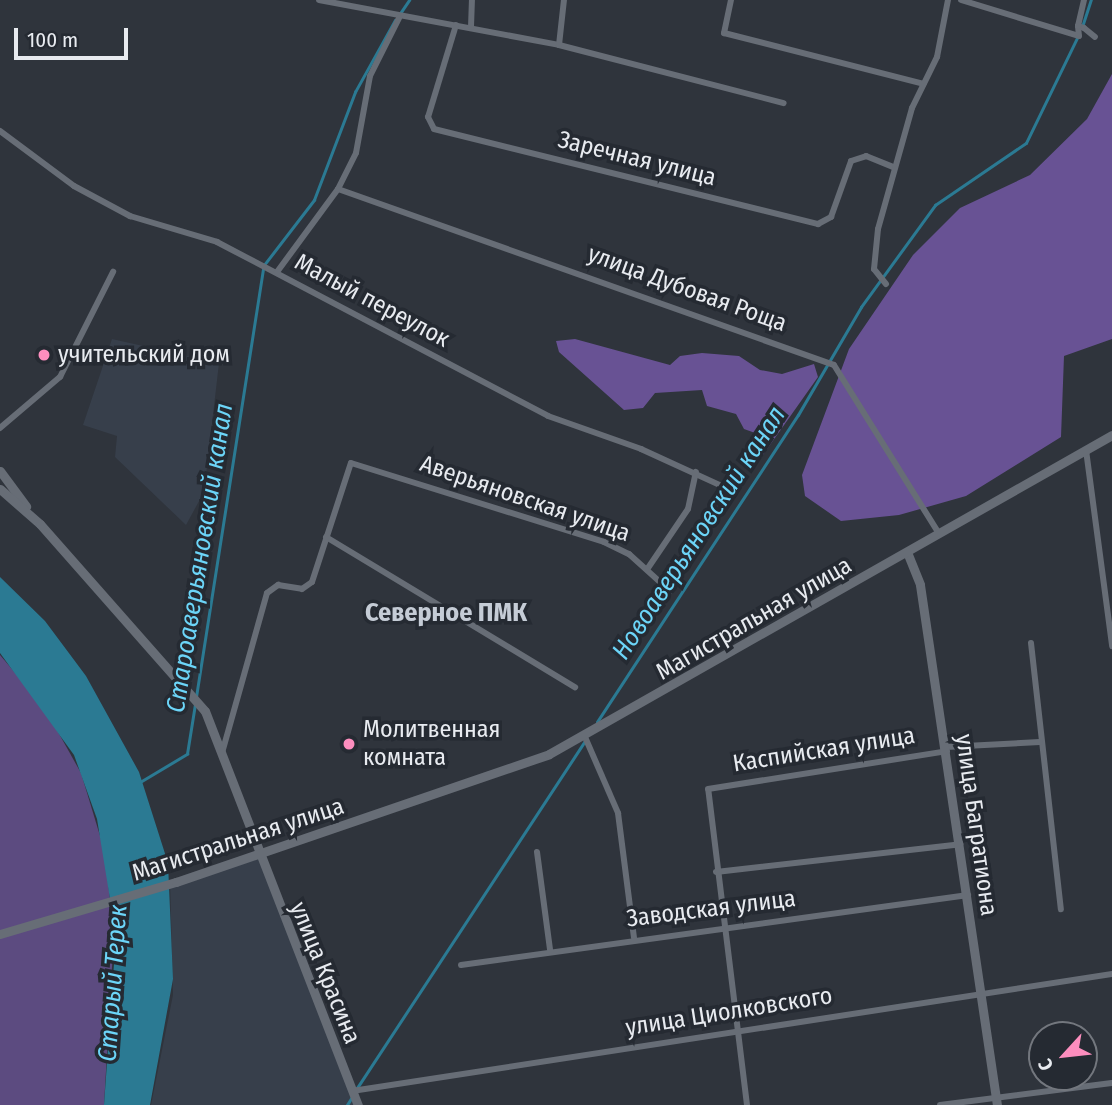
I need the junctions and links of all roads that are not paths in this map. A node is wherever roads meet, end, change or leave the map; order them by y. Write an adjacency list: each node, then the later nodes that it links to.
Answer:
1 (319, 0): 8 (street)
2 (472, 0): 11 (street)
3 (564, 0): 13 (street)
4 (732, 0): 14 (street)
5 (948, 0): 14 (street)
6 (961, 0): 10 (street)
7 (1084, 0): 10 (street)
8 (399, 18): 9 (street); 18 (street)
9 (456, 25): 11 (street); 17 (street, Заречная улица)
10 (1078, 26): 12 (street)
11 (471, 27): 13 (street)
12 (1095, 37)
13 (559, 45): 15 (street)
14 (923, 84): 17 (street)
15 (784, 103)
16 (0, 131): 20 (street, Малый переулок)
17 (895, 168): 21 (street)
18 (338, 189): 20 (street); 30 (street, улица Дубовая Роща)
19 (113, 272): 22 (street)
20 (277, 272): 26 (street, Малый переулок)
21 (886, 284)
22 (0, 428)
23 (1112, 435): 24 (street, Магистральная улица)
24 (1086, 450): 30 (street, Магистральная улица); 36 (street)
25 (0, 471): 29 (street)
26 (696, 472): 28 (street, Малый переулок); 33 (street)
27 (0, 489): 29 (street)
28 (735, 492)
29 (40, 524): 41 (street)
30 (939, 534): 32 (street, Магистральная улица)
31 (326, 537): 33 (street, Аверьяновская улица); 37 (street); 41 (street)
32 (907, 552): 38 (street, Магистральная улица); 40 (street, улица Багратиона)
33 (648, 568): 34 (street, Аверьяновская улица)
34 (670, 591)
35 (1031, 643): 39 (street)
36 (1112, 646)
37 (575, 687)
38 (585, 737): 44 (street, Магистральная улица); 50 (street)
39 (1040, 742): 40 (street, Каспийская улица); 47 (street)
40 (946, 749): 42 (street, улица Багратиона); 45 (street, Каспийская улица)
41 (222, 753): 44 (street)
42 (960, 844): 45 (street, Заводская улица); 46 (street, улица Багратиона)
43 (537, 852): 51 (street)
44 (258, 855): 49 (street, Магистральная улица); 57 (street, улица Красина)
45 (716, 872): 48 (street)
46 (968, 895): 48 (street, Заводская улица); 54 (street, улица Багратиона)
47 (1061, 909)
48 (723, 926): 50 (street, Заводская улица); 55 (street)
49 (0, 934)
50 (634, 938): 51 (street, Заводская улица)
51 (550, 950): 52 (street, Заводская улица)
52 (460, 965)
53 (1112, 974): 54 (street, улица Циолковского)
54 (981, 995): 55 (street, улица Циолковского); 58 (street, улица Багратиона)
55 (737, 1029): 57 (street, улица Циолковского); 60 (street)
56 (1112, 1083): 58 (street)
57 (352, 1091): 59 (street, улица Красина)
58 (996, 1101): 61 (street)
59 (358, 1105)
60 (747, 1105)
61 (940, 1105)

